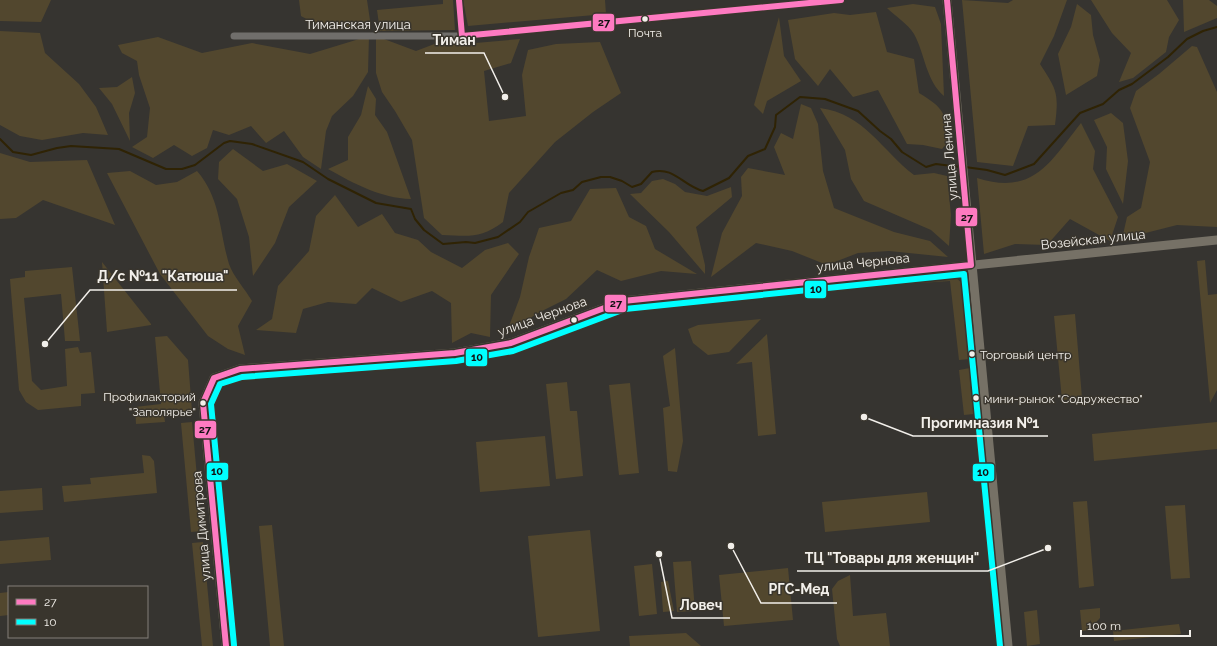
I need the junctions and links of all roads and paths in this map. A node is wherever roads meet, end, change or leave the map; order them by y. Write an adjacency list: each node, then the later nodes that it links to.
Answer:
1 (458, 0): 5 (street)
2 (841, 0): 5 (street, Тиманская улица)
3 (947, 0): 7 (main road, улица Ленина)
4 (234, 36): 5 (street, Тиманская улица)
5 (462, 36)
6 (1217, 240): 7 (main road, Возейская улица)
7 (971, 264): 8 (main road, улица Чернова); 10 (main road, улица Ленина)
8 (203, 403): 9 (main road, улица Димитрова)
9 (226, 646)
10 (1008, 646)

